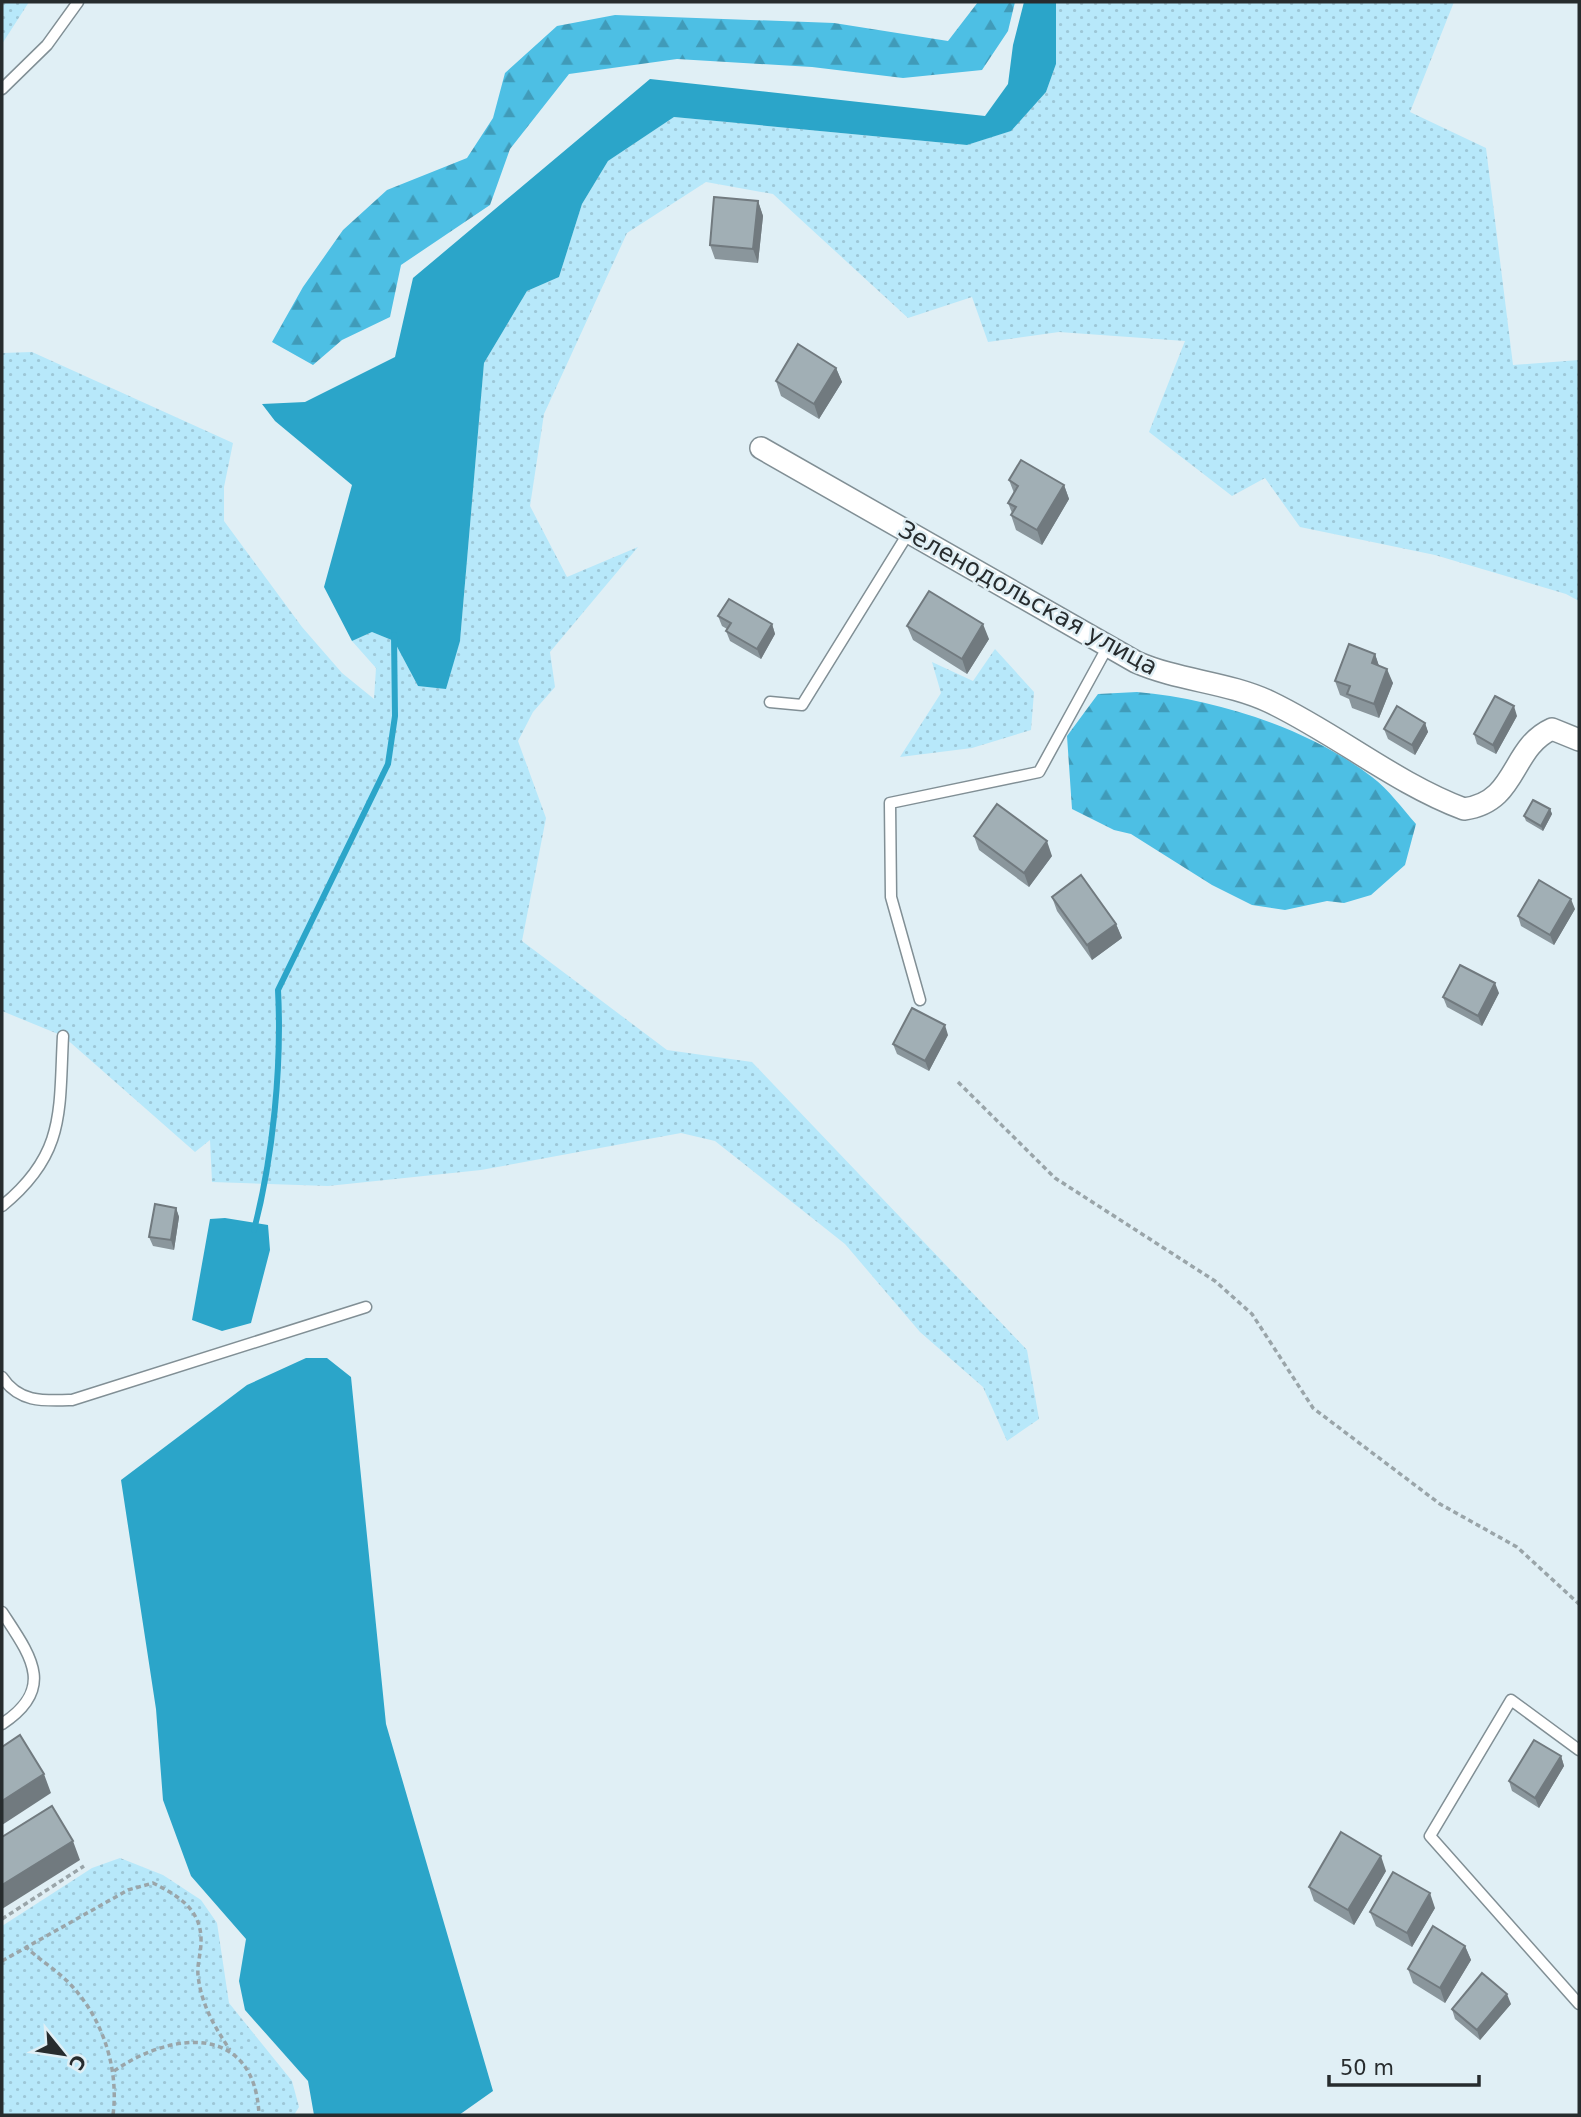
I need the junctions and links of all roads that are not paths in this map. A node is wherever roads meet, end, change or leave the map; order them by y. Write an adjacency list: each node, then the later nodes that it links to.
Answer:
1 (78, 2): 2 (lane)
2 (2, 89)
3 (761, 448): 4 (street, Зеленодольская улица)
4 (909, 532): 5 (street, Зеленодольская улица); 6 (lane)
5 (1108, 646): 7 (street, Зеленодольская улица); 8 (lane)
6 (771, 702)
7 (1579, 740)
8 (920, 1000)
9 (63, 1036): 10 (lane)
10 (2, 1206)
11 (366, 1307): 12 (lane)
12 (2, 1377)
13 (2, 1612): 14 (lane)
14 (2, 1724)
15 (1579, 1750): 16 (lane)
16 (1579, 2004)

